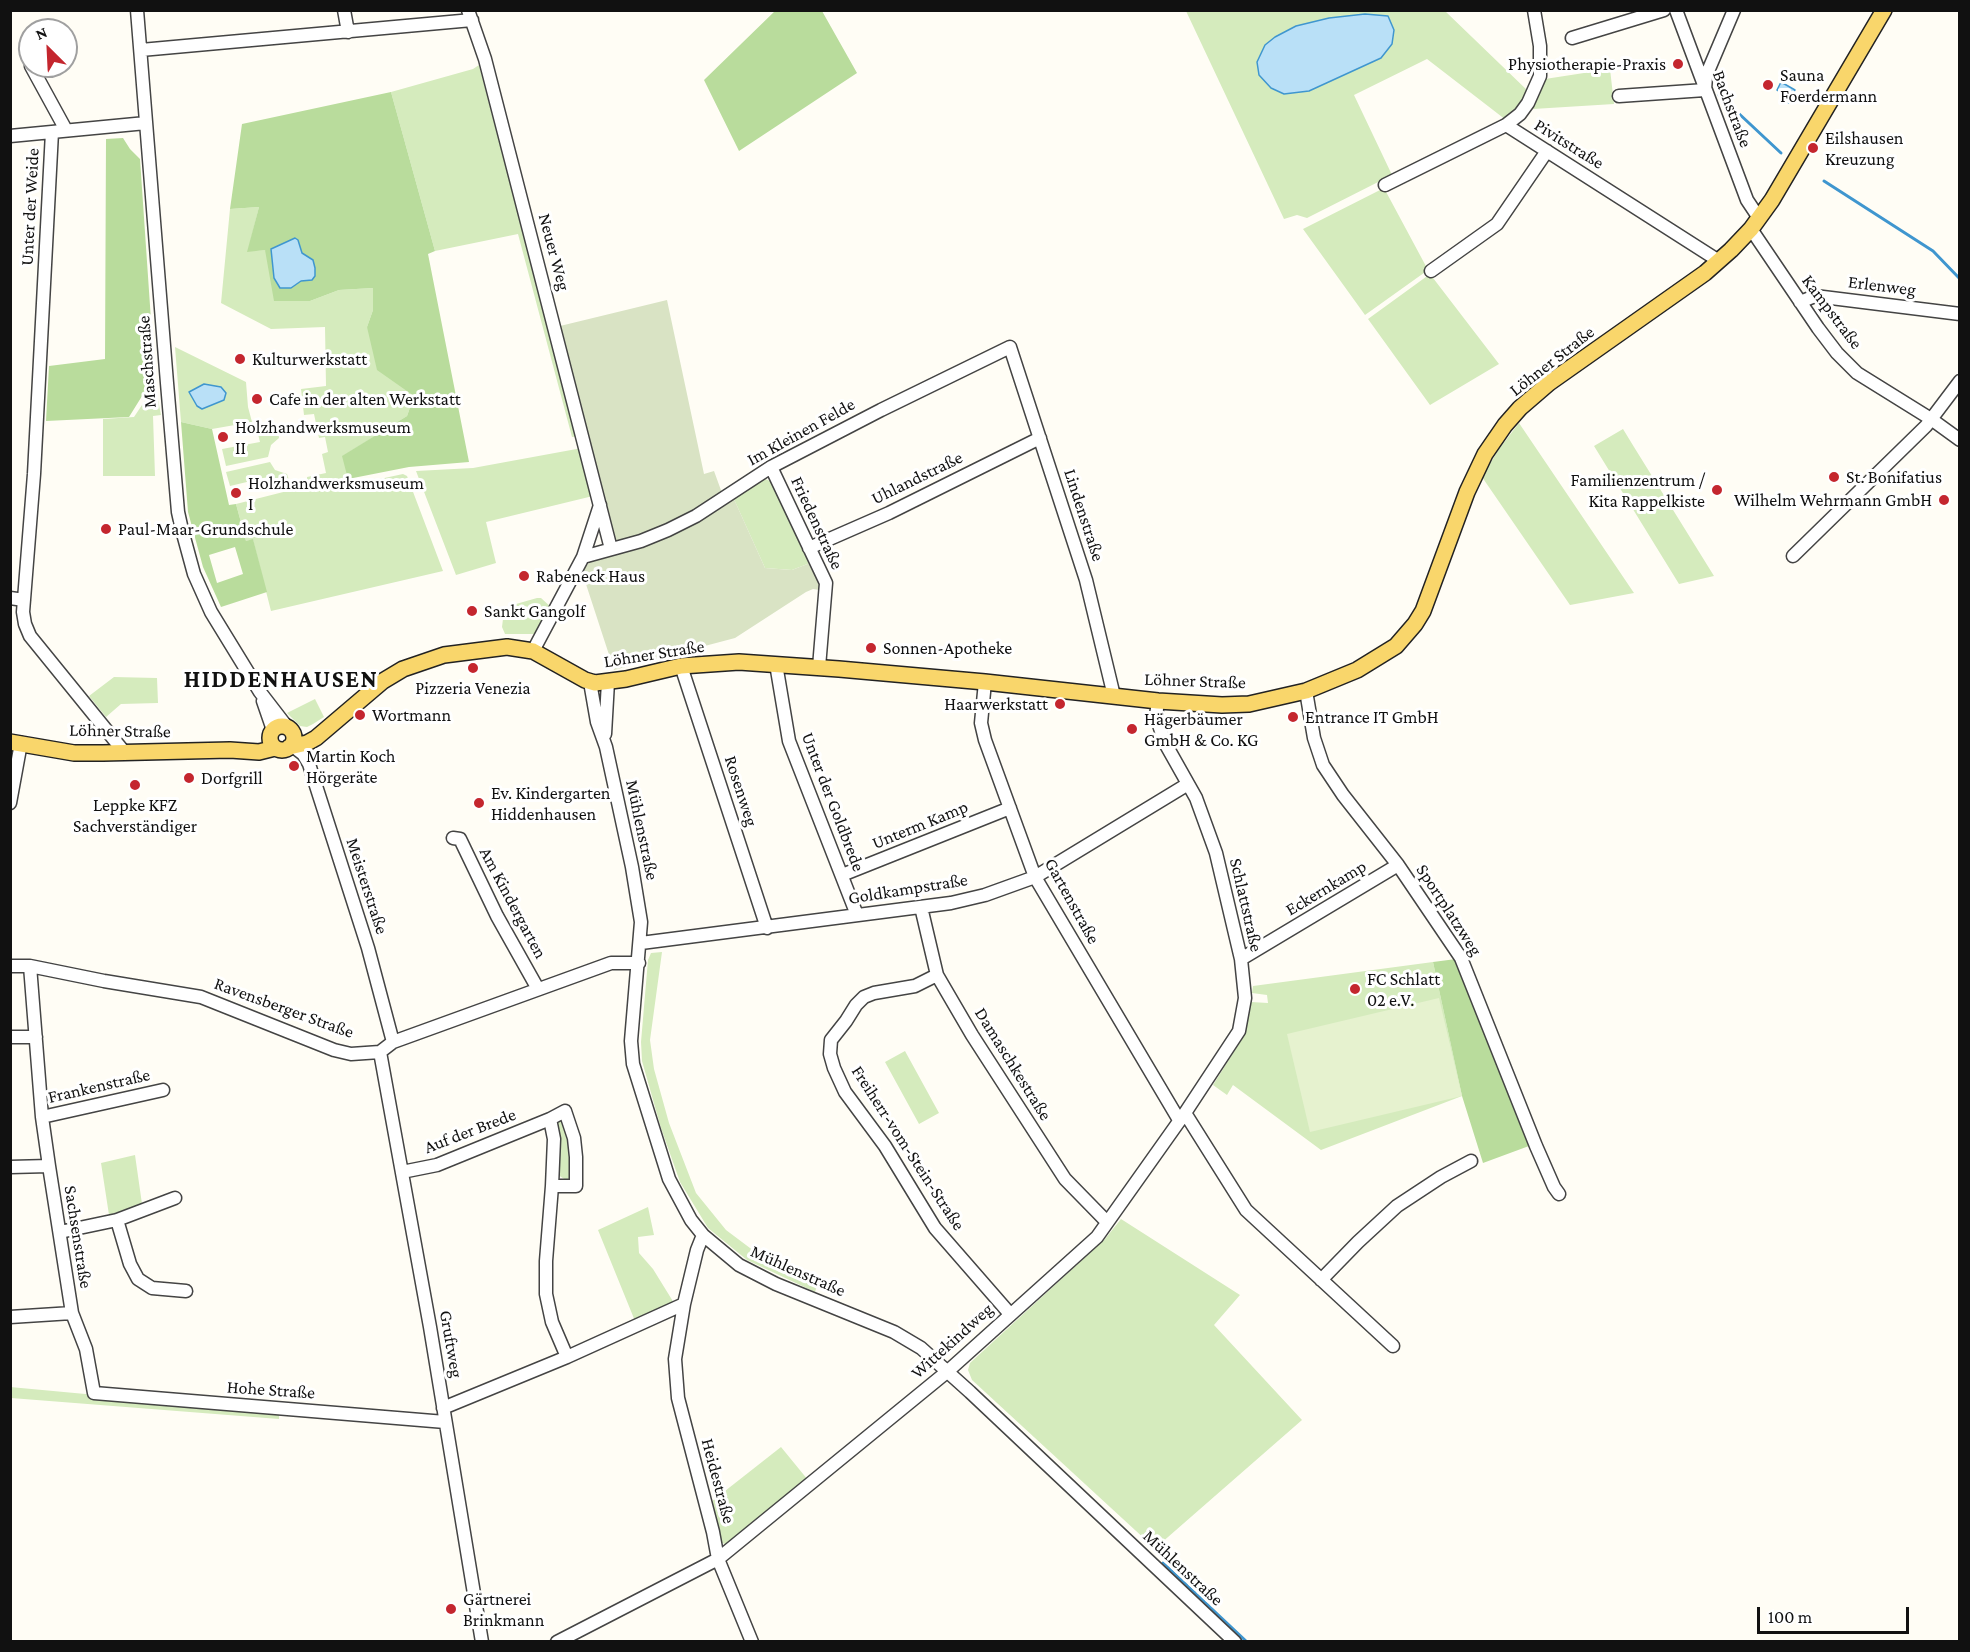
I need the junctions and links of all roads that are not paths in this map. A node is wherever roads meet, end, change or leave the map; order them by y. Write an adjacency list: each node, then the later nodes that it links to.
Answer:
1 (137, 10): 11 (street, Maschstraße)
2 (344, 10): 9 (street)
3 (1534, 10): 16 (street, Pivitstraße)
4 (1664, 10): 10 (street)
5 (1676, 10): 13 (street, Bachstraße)
6 (1734, 10): 13 (street)
7 (1884, 10): 22 (main road, Löhner Straße)
8 (470, 15): 9 (street); 33 (street, Neuer Weg)
9 (348, 32): 11 (street)
10 (1572, 38)
11 (141, 50): 15 (street, Maschstraße)
12 (37, 78): 17 (street)
13 (1706, 90): 14 (street); 22 (street, Bachstraße)
14 (1619, 96)
15 (146, 123): 17 (street); 50 (street, Maschstraße)
16 (1506, 125): 20 (street, Pivitstraße); 21 (street)
17 (66, 130): 18 (street)
18 (52, 132): 19 (street); 39 (street, Unter der Weide)
19 (10, 136)
20 (1547, 151): 23 (street, Pivitstraße); 24 (street)
21 (1385, 185)
22 (1755, 223): 23 (main road, Löhner Straße); 25 (street, Kampstraße)
23 (1719, 261): 47 (main road, Löhner Straße)
24 (1431, 271)
25 (1800, 302): 26 (street, Erlenweg); 29 (street, Kampstraße)
26 (1959, 314)
27 (1010, 347): 30 (street, Lindenstraße); 32 (street, Im Kleinen Felde)
28 (1959, 381): 29 (street)
29 (1931, 419): 31 (street, Kampstraße); 36 (street)
30 (1040, 438): 34 (street, Uhlandstraße); 48 (street, Lindenstraße)
31 (1959, 440)
32 (771, 467): 34 (street, Friedenstraße); 35 (street, Im Kleinen Felde)
33 (600, 504): 35 (street, Neuer Weg); 37 (street)
34 (809, 548): 43 (street, Friedenstraße)
35 (611, 549): 37 (street)
36 (1793, 556)
37 (583, 557): 40 (street)
38 (10, 598): 39 (street)
39 (24, 600): 53 (street, Unter der Weide)
40 (533, 651): 44 (main road, Löhner Straße); 50 (main road, Löhner Straße)
41 (776, 664): 42 (main road, Löhner Straße); 43 (main road, Löhner Straße); 59 (street, Unter der Goldbrede)
42 (681, 666): 45 (main road, Löhner Straße); 63 (street, Rosenweg)
43 (819, 667): 46 (main road, Löhner Straße)
44 (590, 682): 45 (main road, Löhner Straße); 52 (street, Mühlenstraße)
45 (608, 682): 52 (street, Mühlenstraße)
46 (985, 682): 48 (main road, Löhner Straße); 56 (street, Gartenstraße)
47 (1306, 691): 49 (main road, Löhner Straße); 58 (street, Sportplatzweg)
48 (1114, 696): 49 (main road, Löhner Straße)
49 (1158, 701): 54 (street, Schlattstraße)
50 (283, 739): 53 (main road, Löhner Straße); 73 (street, Meisterstraße)
51 (16, 742): 53 (main road, Löhner Straße); 55 (street)
52 (606, 747): 64 (street, Mühlenstraße)
53 (125, 753)
54 (1188, 784): 60 (street, Goldkampstraße); 65 (street, Schlattstraße)
55 (10, 803)
56 (1010, 808): 59 (street, Unterm Kamp); 60 (street, Gartenstraße)
57 (453, 838): 70 (street, Am Kindergarten)
58 (1398, 865): 65 (street, Eckernkamp); 84 (street, Sportplatzweg)
59 (842, 875): 62 (street, Unter der Goldbrede)
60 (1035, 878): 61 (street, Goldkampstraße); 76 (street, Gartenstraße)
61 (921, 908): 62 (street, Goldkampstraße); 69 (street, Damaschkestraße)
62 (857, 915): 63 (street, Goldkampstraße)
63 (767, 928): 64 (street, Goldkampstraße)
64 (641, 943): 66 (street, Mühlenstraße)
65 (1241, 959): 76 (street, Schlattstraße)
66 (639, 963): 70 (street); 89 (street, Mühlenstraße)
67 (10, 966): 68 (street, Ravensberger Straße)
68 (30, 966): 72 (street, Sachsenstraße); 74 (street, Ravensberger Straße)
69 (937, 975): 87 (street, Damaschkestraße); 94 (street, Freiherr-vom-Stein-Straße)
70 (538, 989): 73 (street)
71 (10, 1037): 72 (street)
72 (36, 1037): 77 (street, Sachsenstraße)
73 (393, 1042): 74 (street)
74 (380, 1052): 82 (street, Gruftweg)
75 (163, 1090): 77 (street, Frankenstraße)
76 (1182, 1116): 87 (street, Wittekindweg); 90 (street)
77 (42, 1117): 80 (street, Sachsenstraße)
78 (550, 1119): 82 (street, Auf der Brede); 83 (street); 83 (street)
79 (1471, 1161): 90 (street)
80 (49, 1166): 81 (street, Sachsenstraße); 88 (street, Sachsenstraße)
81 (10, 1167)
82 (402, 1172): 100 (street, Gruftweg)
83 (552, 1186): 97 (street)
84 (1559, 1194)
85 (174, 1198): 86 (street)
86 (117, 1220): 88 (street); 91 (street)
87 (1107, 1222): 94 (street, Wittekindweg)
88 (60, 1232): 93 (street, Sachsenstraße)
89 (703, 1235): 92 (street, Heidestraße); 98 (street, Mühlenstraße)
90 (1321, 1280): 96 (street)
91 (186, 1292)
92 (684, 1305): 97 (street); 102 (street, Heidestraße)
93 (72, 1313): 95 (street, Sachsenstraße); 99 (street, Sachsenstraße)
94 (1010, 1314): 98 (street, Wittekindweg)
95 (10, 1317)
96 (1393, 1346)
97 (567, 1357): 100 (street)
98 (948, 1371): 102 (street, Wittekindweg); 106 (street, Mühlenstraße)
99 (94, 1393): 101 (street, Hohe Straße)
100 (443, 1408): 101 (street, Gruftweg)
101 (446, 1422): 103 (street, Gruftweg)
102 (718, 1559): 104 (street); 105 (street, Heidestraße)
103 (482, 1641)
104 (557, 1641)
105 (752, 1641)
106 (1235, 1641)

